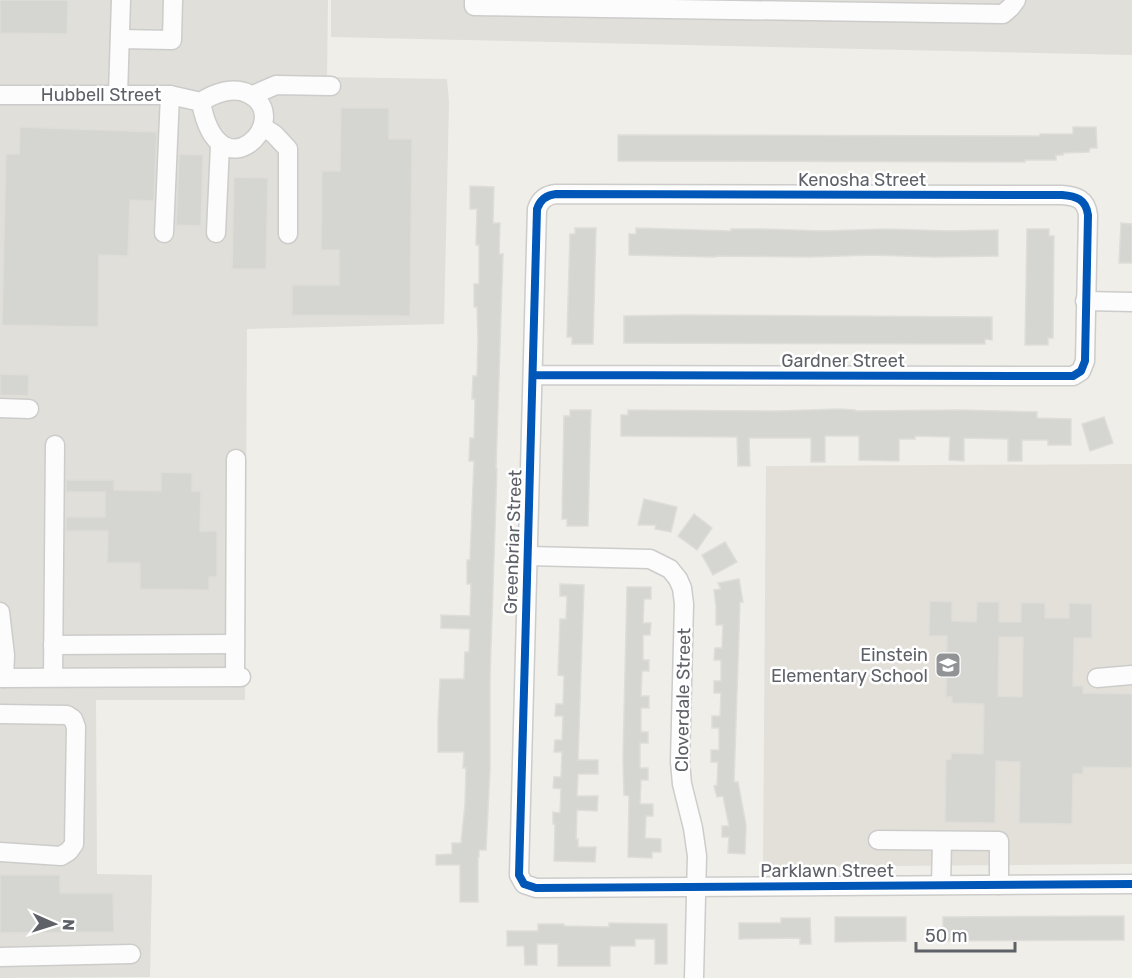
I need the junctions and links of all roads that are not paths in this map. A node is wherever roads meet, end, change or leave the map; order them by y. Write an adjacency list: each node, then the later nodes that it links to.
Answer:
1 (121, 0): 8 (street)
2 (173, 0): 8 (street)
3 (474, 0): 5 (street)
4 (1016, 0): 7 (street)
5 (572, 4): 6 (street)
6 (694, 4): 7 (street)
7 (845, 6)
8 (120, 39): 11 (street)
9 (331, 86): 13 (street)
10 (0, 95): 11 (street, Hubbell Street)
11 (118, 95): 12 (street, Hubbell Street)
12 (170, 95): 14 (street, Hubbell Street); 18 (street)
13 (253, 96): 14 (street); 15 (street)
14 (201, 102): 16 (street)
15 (262, 127): 16 (street); 20 (street)
16 (220, 144): 19 (street)
17 (541, 200): 21 (street, Kenosha Street); 23 (street, Greenbriar Street)
18 (164, 233)
19 (216, 233)
20 (288, 234)
21 (1085, 301): 22 (street); 23 (street, Gardner Street)
22 (1132, 302)
23 (533, 375): 28 (street, Greenbriar Street)
24 (0, 408): 25 (street)
25 (29, 409)
26 (55, 445): 31 (street)
27 (236, 459): 30 (street)
28 (528, 556): 40 (street, Greenbriar Street); 44 (street, Cloverdale Street)
29 (0, 612): 34 (street)
30 (235, 644): 31 (street); 33 (street)
31 (53, 645): 33 (street)
32 (1132, 675): 35 (street)
33 (53, 677): 34 (street)
34 (2, 678)
35 (1097, 678)
36 (0, 714): 39 (street)
37 (878, 840): 38 (street)
38 (942, 841): 42 (street); 43 (street)
39 (0, 852)
40 (524, 884): 44 (street, Parklawn Street)
41 (1132, 884): 43 (street, Parklawn Street)
42 (941, 885): 43 (street, Parklawn Street); 44 (street, Parklawn Street)
43 (999, 885)
44 (697, 888): 47 (street, Cloverdale Street)
45 (131, 954): 46 (street)
46 (0, 957)
47 (694, 978)

